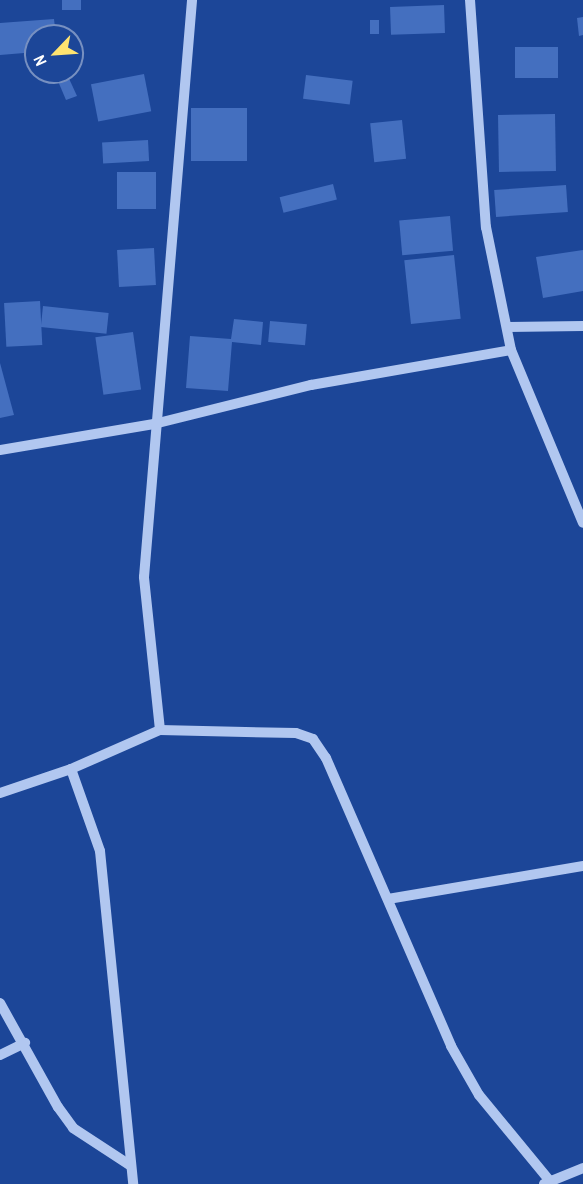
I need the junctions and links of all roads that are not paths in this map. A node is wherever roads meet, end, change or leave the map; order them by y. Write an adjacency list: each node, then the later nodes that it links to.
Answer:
1 (192, 0): 6 (street)
2 (470, 0): 4 (street)
3 (583, 326): 4 (street)
4 (507, 327): 5 (street)
5 (511, 350): 6 (street); 8 (street)
6 (154, 424): 7 (street); 9 (street)
7 (0, 450)
8 (583, 523)
9 (160, 730): 10 (street); 13 (street)
10 (71, 769): 11 (street); 17 (street)
11 (0, 793)
12 (583, 866): 13 (street)
13 (388, 899): 19 (street)
14 (0, 1003): 15 (street)
15 (25, 1043): 16 (street); 17 (street)
16 (0, 1055)
17 (131, 1166): 20 (street)
18 (583, 1168): 19 (street)
19 (547, 1182)
20 (133, 1184)

